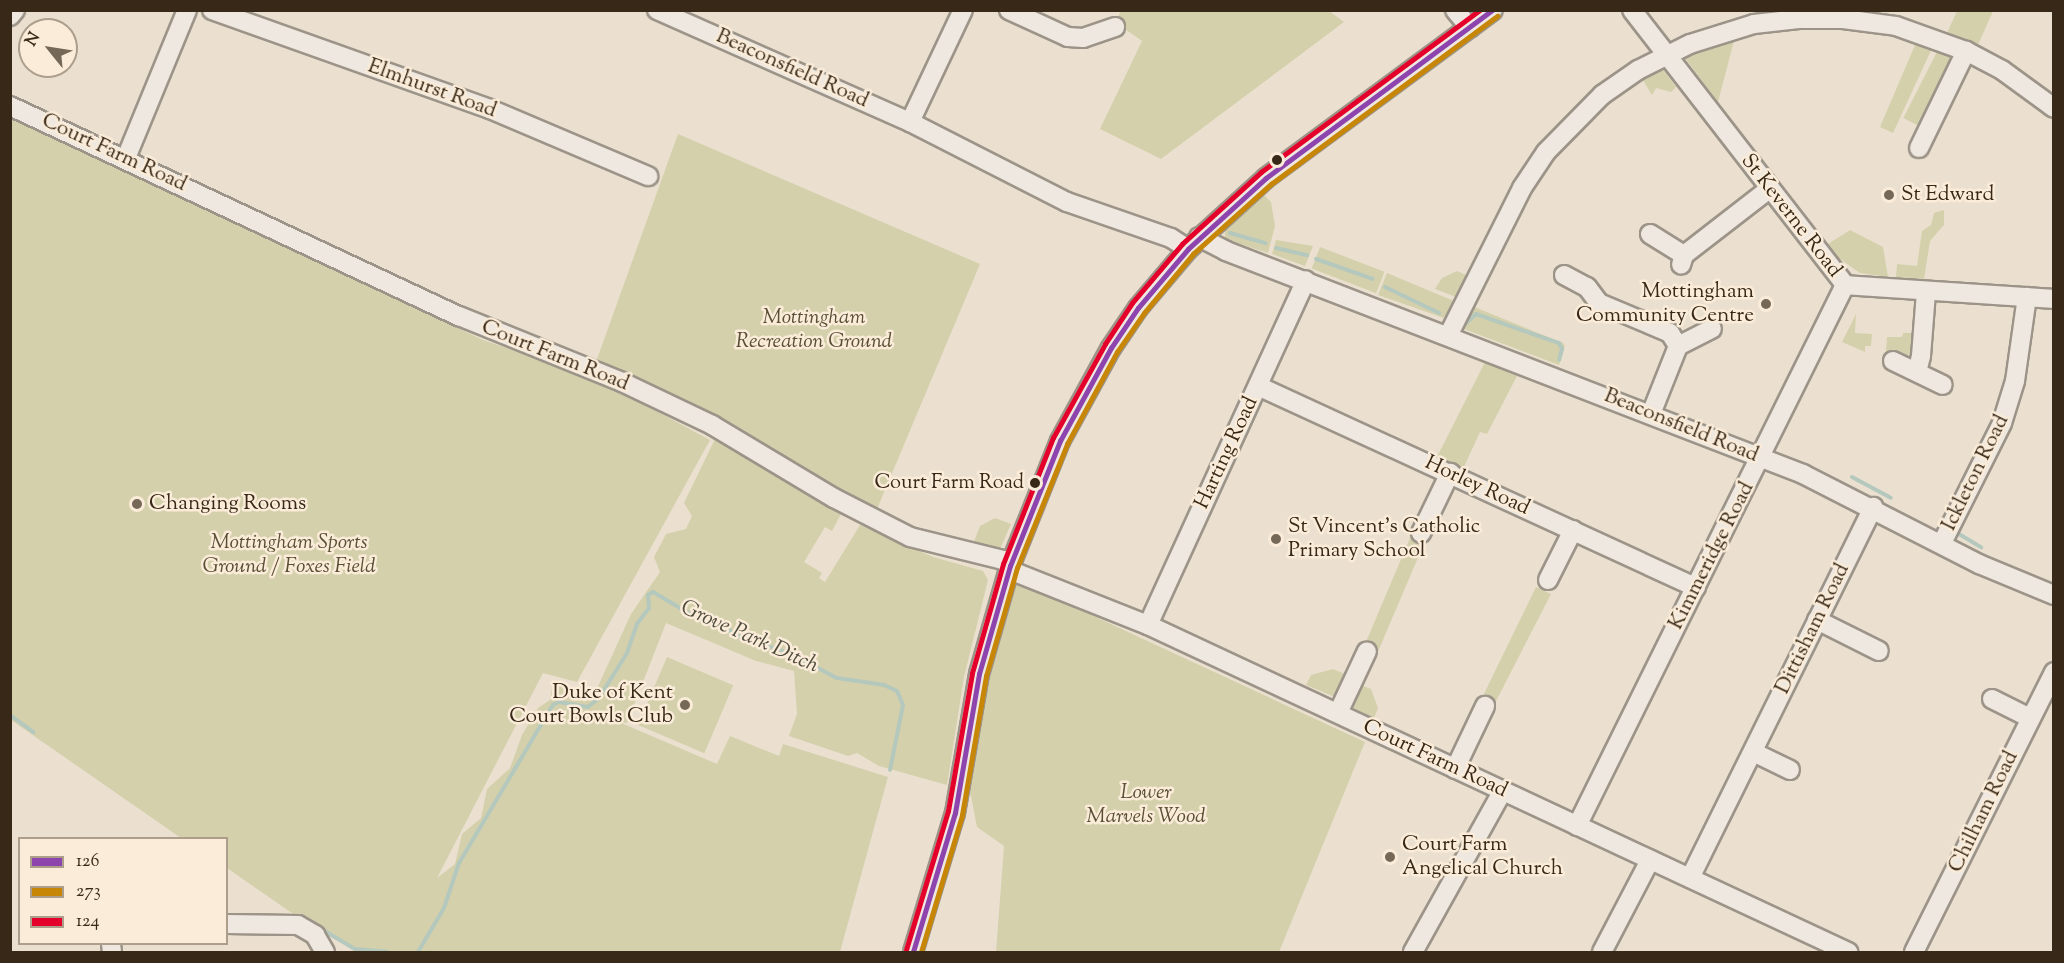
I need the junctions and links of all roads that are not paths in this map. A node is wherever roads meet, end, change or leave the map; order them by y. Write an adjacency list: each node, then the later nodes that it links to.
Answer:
1 (15, 10): 10 (street)
2 (187, 10): 20 (street)
3 (212, 10): 21 (street, Elmhurst Road)
4 (657, 10): 18 (street, Beaconsfield Road)
5 (963, 10): 18 (street)
6 (1009, 10): 11 (street)
7 (1455, 10): 12 (street)
8 (1493, 10): 12 (street)
9 (1632, 10): 15 (street, St Keverne Road)
10 (10, 16)
11 (1039, 17): 13 (street)
12 (1470, 28): 24 (street)
13 (1106, 37)
14 (1966, 51): 15 (street); 17 (street); 19 (street)
15 (1665, 55): 22 (street, St Keverne Road); 32 (street)
16 (10, 106): 20 (street, Court Farm Road)
17 (2054, 108)
18 (910, 122): 24 (street, Beaconsfield Road)
19 (1919, 148)
20 (126, 158): 45 (street, Court Farm Road)
21 (648, 176)
22 (1769, 189): 23 (street); 27 (street, St Keverne Road)
23 (1650, 234)
24 (1193, 243): 26 (street, Beaconsfield Road); 45 (street)
25 (1564, 275): 33 (street)
26 (1306, 280): 32 (street, Beaconsfield Road); 37 (street, Harting Road)
27 (1845, 285): 28 (street, St Keverne Road); 39 (street, Kimmeridge Road)
28 (1926, 292): 29 (street, St Keverne Road); 35 (street)
29 (2027, 297): 30 (street, St Keverne Road); 44 (street, Ickleton Road)
30 (2054, 298)
31 (1712, 328): 33 (street)
32 (1449, 334): 38 (street, Beaconsfield Road)
33 (1674, 339): 38 (street)
34 (1893, 361): 35 (street)
35 (1917, 372): 36 (street)
36 (1943, 385)
37 (1258, 386): 40 (street, Horley Road); 50 (street, Harting Road)
38 (1651, 414): 39 (street, Beaconsfield Road)
39 (1761, 458): 41 (street, Beaconsfield Road); 47 (street, Kimmeridge Road)
40 (1450, 473): 42 (street, Horley Road); 43 (street)
41 (1873, 507): 44 (street, Beaconsfield Road); 49 (street, Dittisham Road)
42 (1573, 530): 46 (street); 47 (street, Horley Road)
43 (1421, 533)
44 (1942, 543): 48 (street, Beaconsfield Road)
45 (1010, 566): 50 (street, Court Farm Road); 67 (street)
46 (1548, 580)
47 (1696, 586): 62 (street, Kimmeridge Road)
48 (2054, 596)
49 (1817, 620): 52 (street); 58 (street, Dittisham Road)
50 (1148, 625): 56 (street, Court Farm Road)
51 (1367, 651): 56 (street)
52 (1880, 651)
53 (2054, 672): 57 (street, Chilham Road)
54 (1992, 699): 57 (street)
55 (1485, 706): 59 (street)
56 (1338, 713): 59 (street, Court Farm Road)
57 (2030, 718): 71 (street, Chilham Road)
58 (1753, 752): 60 (street); 64 (street, Dittisham Road)
59 (1455, 769): 61 (street, Court Farm Road)
60 (1790, 770)
61 (1503, 790): 62 (street, Court Farm Road); 68 (street)
62 (1577, 826): 63 (street, Court Farm Road)
63 (1650, 860): 64 (street, Court Farm Road); 69 (street)
64 (1690, 878): 70 (street, Court Farm Road)
65 (228, 924): 66 (street)
66 (325, 952)
67 (913, 952)
68 (1413, 952)
69 (1602, 952)
70 (1848, 952)
71 (1914, 952)

